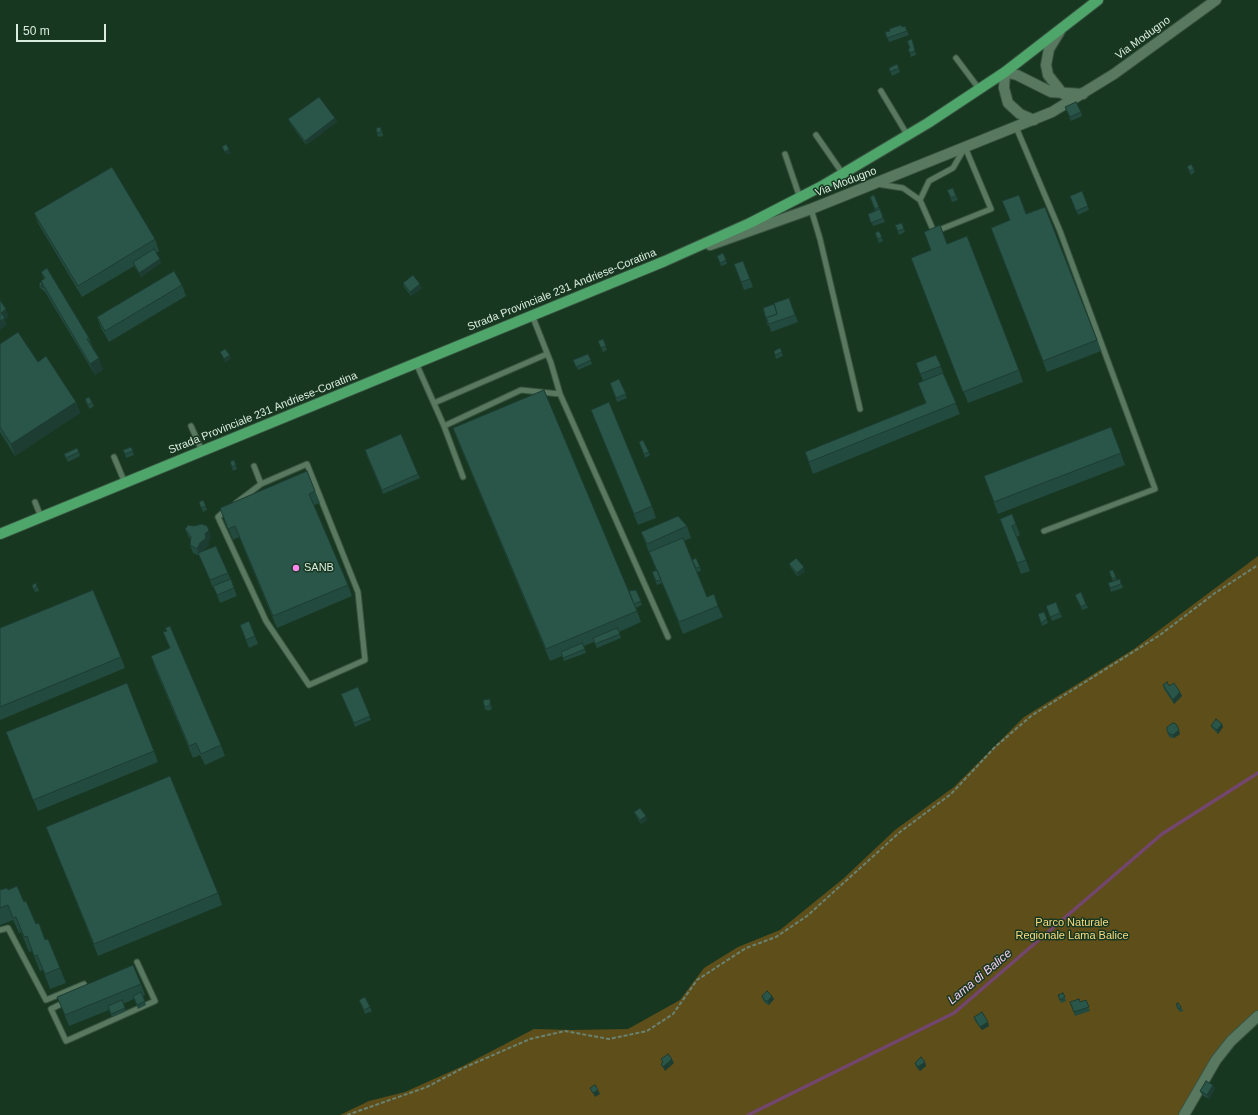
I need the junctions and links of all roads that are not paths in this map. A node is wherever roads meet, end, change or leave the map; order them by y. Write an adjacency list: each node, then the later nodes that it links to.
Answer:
1 (1098, 0): 3 (main road, Strada Provinciale 231 Andriese-Coratina)
2 (1216, 0): 9 (street, Via Modugno)
3 (1062, 29): 5 (main road, Strada Provinciale 231 Andriese-Coratina); 8 (street)
4 (956, 58): 6 (lane)
5 (1005, 72): 6 (main road, Strada Provinciale 231 Andriese-Coratina); 8 (street); 10 (street)
6 (980, 90): 13 (main road, Strada Provinciale 231 Andriese-Coratina)
7 (881, 91): 13 (lane)
8 (1063, 94): 9 (street)
9 (1083, 94): 10 (street, Via Modugno)
10 (1034, 120): 11 (street, Via Modugno)
11 (1016, 127): 14 (street, Via Modugno); 38 (lane)
12 (816, 136): 16 (lane)
13 (908, 136): 16 (main road, Strada Provinciale 231 Andriese-Coratina)
14 (965, 147): 17 (street, Via Modugno); 19 (lane); 19 (lane)
15 (785, 154): 18 (lane)
16 (843, 174): 18 (main road, Strada Provinciale 231 Andriese-Coratina)
17 (874, 184): 19 (lane); 20 (street, Via Modugno)
18 (800, 198): 21 (main road, Strada Provinciale 231 Andriese-Coratina)
19 (920, 200)
20 (811, 209): 21 (street, Via Modugno); 27 (lane)
21 (665, 261): 22 (main road, Strada Provinciale 231 Andriese-Coratina)
22 (532, 315): 23 (lane); 24 (main road, Strada Provinciale 231 Andriese-Coratina)
23 (547, 354): 25 (lane); 26 (lane)
24 (416, 363): 26 (lane); 30 (main road, Strada Provinciale 231 Andriese-Coratina)
25 (560, 394): 29 (lane); 40 (lane)
26 (434, 403): 29 (lane)
27 (860, 409)
28 (191, 426): 30 (lane)
29 (444, 426): 33 (lane)
30 (202, 451): 34 (main road, Strada Provinciale 231 Andriese-Coratina)
31 (114, 457): 34 (lane)
32 (254, 466): 35 (lane)
33 (463, 477)
34 (125, 483): 37 (main road, Strada Provinciale 231 Andriese-Coratina)
35 (261, 484): 35 (lane)
36 (35, 502): 37 (lane)
37 (41, 517): 39 (main road, Strada Provinciale 231 Andriese-Coratina)
38 (1044, 531)
39 (0, 534)
40 (668, 637)
41 (0, 930): 43 (lane)
42 (137, 962): 44 (lane)
43 (78, 993)
44 (69, 1000)
45 (1258, 1016): 46 (street)
46 (1184, 1115)

